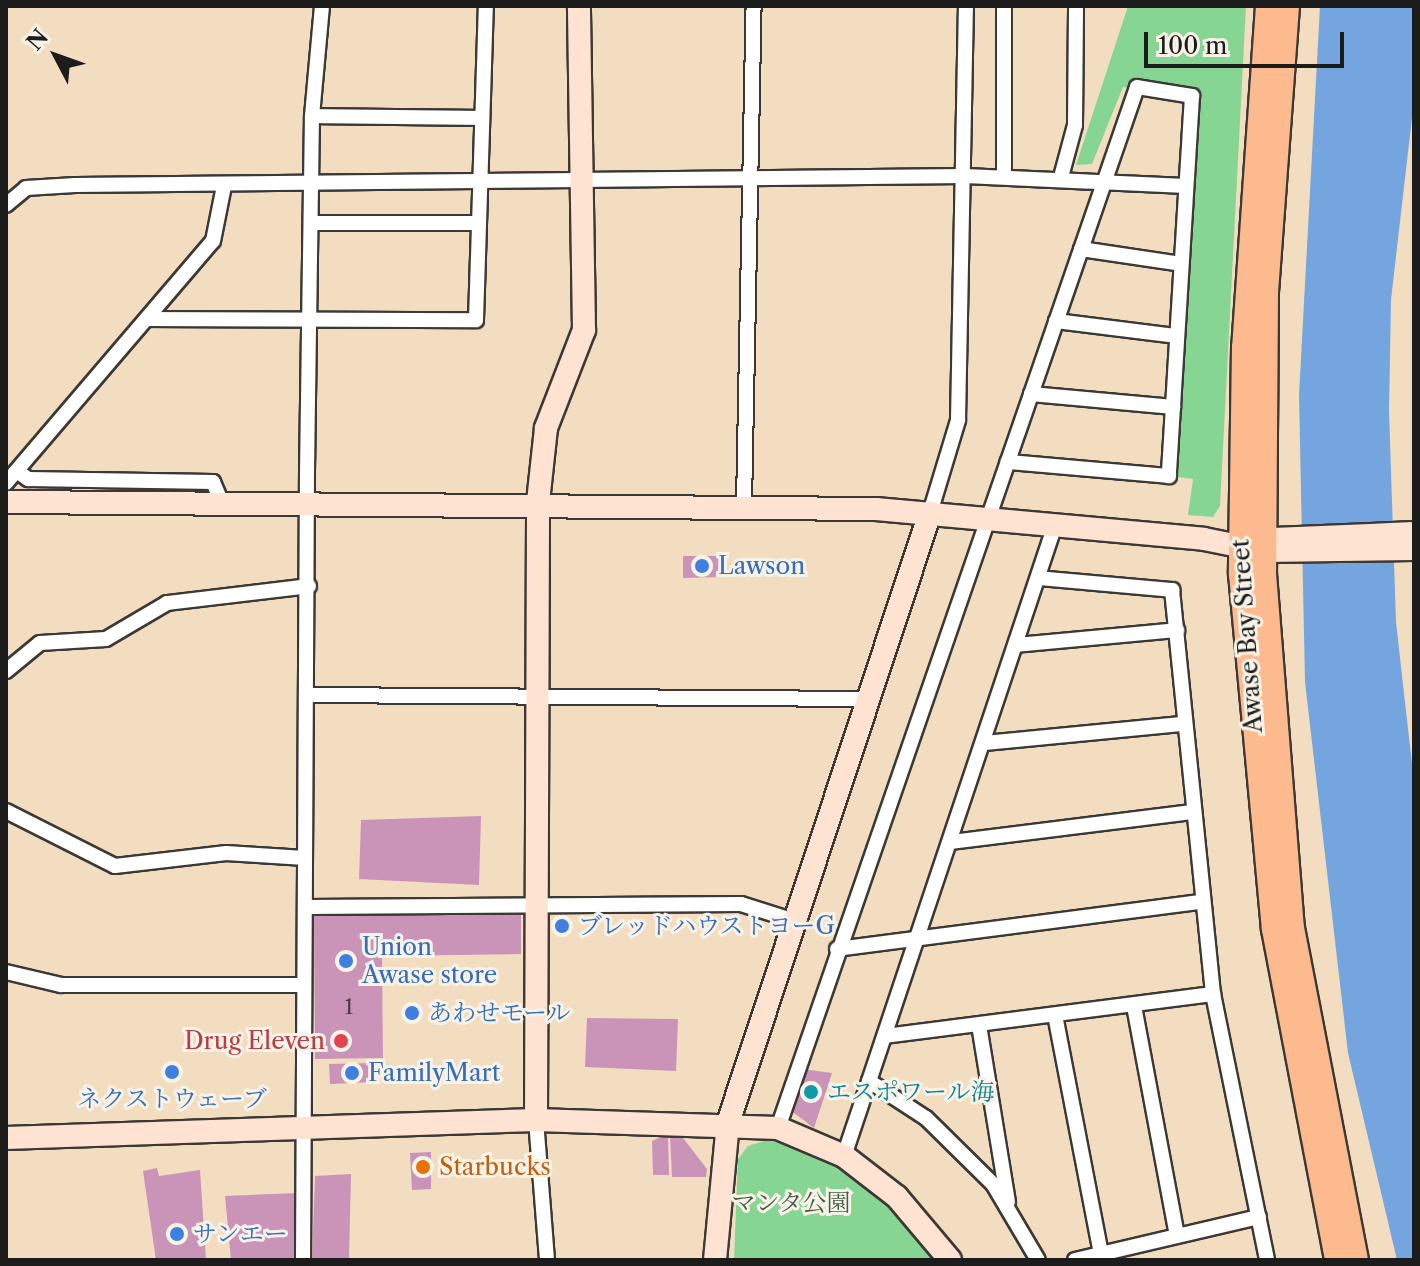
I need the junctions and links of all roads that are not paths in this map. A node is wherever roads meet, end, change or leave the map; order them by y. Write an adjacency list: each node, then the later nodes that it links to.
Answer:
1 (322, 6): 10 (street)
2 (486, 6): 11 (street)
3 (579, 6): 16 (street)
4 (754, 6): 17 (street)
5 (966, 6): 12 (street)
6 (1004, 6): 13 (street)
7 (1076, 6): 14 (street)
8 (1268, 6): 45 (main road, Awase Bay Street)
9 (1287, 6): 46 (main road, Awase Bay Street)
10 (312, 116): 11 (street); 19 (street)
11 (478, 118): 18 (street)
12 (965, 176): 13 (street); 17 (street); 41 (street)
13 (1004, 177): 14 (street)
14 (1061, 177): 15 (street)
15 (1105, 178): 21 (street); 21 (street); 25 (street)
16 (585, 180): 17 (street); 18 (street); 38 (street)
17 (746, 182): 40 (street)
18 (477, 183): 19 (street); 24 (street)
19 (313, 184): 20 (street); 23 (street)
20 (224, 186): 22 (street); 27 (street)
21 (1186, 186): 26 (street)
22 (6, 205)
23 (312, 223): 24 (street); 28 (street)
24 (478, 223): 28 (street)
25 (1081, 249): 26 (street); 29 (street)
26 (1181, 264): 30 (street)
27 (148, 319): 28 (street); 34 (street)
28 (310, 319): 37 (street)
29 (1056, 321): 30 (street); 31 (street)
30 (1177, 336): 32 (street)
31 (1031, 394): 32 (street); 33 (street)
32 (1173, 407): 33 (street)
33 (1008, 462): 42 (street)
34 (17, 471): 35 (street); 39 (street)
35 (6, 483)
36 (13, 502): 39 (street)
37 (310, 502): 38 (street); 39 (street); 48 (street)
38 (538, 502): 40 (street); 53 (street)
39 (223, 505)
40 (744, 505): 41 (street)
41 (930, 513): 42 (street); 54 (street)
42 (988, 519): 43 (street); 66 (street)
43 (1055, 525): 45 (street); 47 (street)
44 (1413, 541): 46 (street)
45 (1240, 543): 46 (street); 92 (main road, Awase Bay Street)
46 (1274, 543): 93 (main road, Awase Bay Street)
47 (1038, 578): 49 (street); 50 (street)
48 (309, 586): 51 (street); 52 (street)
49 (1177, 630): 50 (street); 55 (street)
50 (1016, 645): 56 (street)
51 (6, 671)
52 (307, 695): 53 (street); 60 (street)
53 (534, 698): 54 (street); 63 (street)
54 (871, 699): 64 (street)
55 (1182, 724): 56 (street); 58 (street)
56 (984, 743): 59 (street)
57 (6, 811): 60 (street)
58 (1191, 812): 59 (street); 61 (street)
59 (951, 842): 65 (street)
60 (305, 858): 62 (street)
61 (1201, 902): 65 (street); 69 (street)
62 (307, 907): 63 (street); 68 (street)
63 (536, 908): 64 (street); 75 (street)
64 (795, 921): 76 (street)
65 (918, 938): 66 (street); 73 (street)
66 (837, 949): 78 (street)
67 (6, 972): 68 (street)
68 (302, 985): 77 (street)
69 (1213, 994): 70 (street); 82 (street)
70 (1134, 1006): 71 (street); 83 (street)
71 (1055, 1015): 72 (street); 84 (street)
72 (979, 1025): 73 (street); 81 (street)
73 (885, 1036): 74 (street)
74 (869, 1081): 80 (street); 81 (street)
75 (536, 1120): 76 (street); 77 (street); 86 (street)
76 (728, 1123): 78 (street); 87 (street)
77 (306, 1125): 79 (street); 85 (street)
78 (778, 1128): 80 (street)
79 (6, 1138)
80 (844, 1156): 88 (street)
81 (1009, 1208): 89 (street)
82 (1259, 1217): 83 (street); 91 (street)
83 (1176, 1231): 84 (street)
84 (1100, 1249): 90 (street)
85 (303, 1260)
86 (547, 1260)
87 (715, 1260)
88 (950, 1260)
89 (1038, 1260)
90 (1075, 1260)
91 (1267, 1260)
92 (1337, 1260)
93 (1356, 1260)

